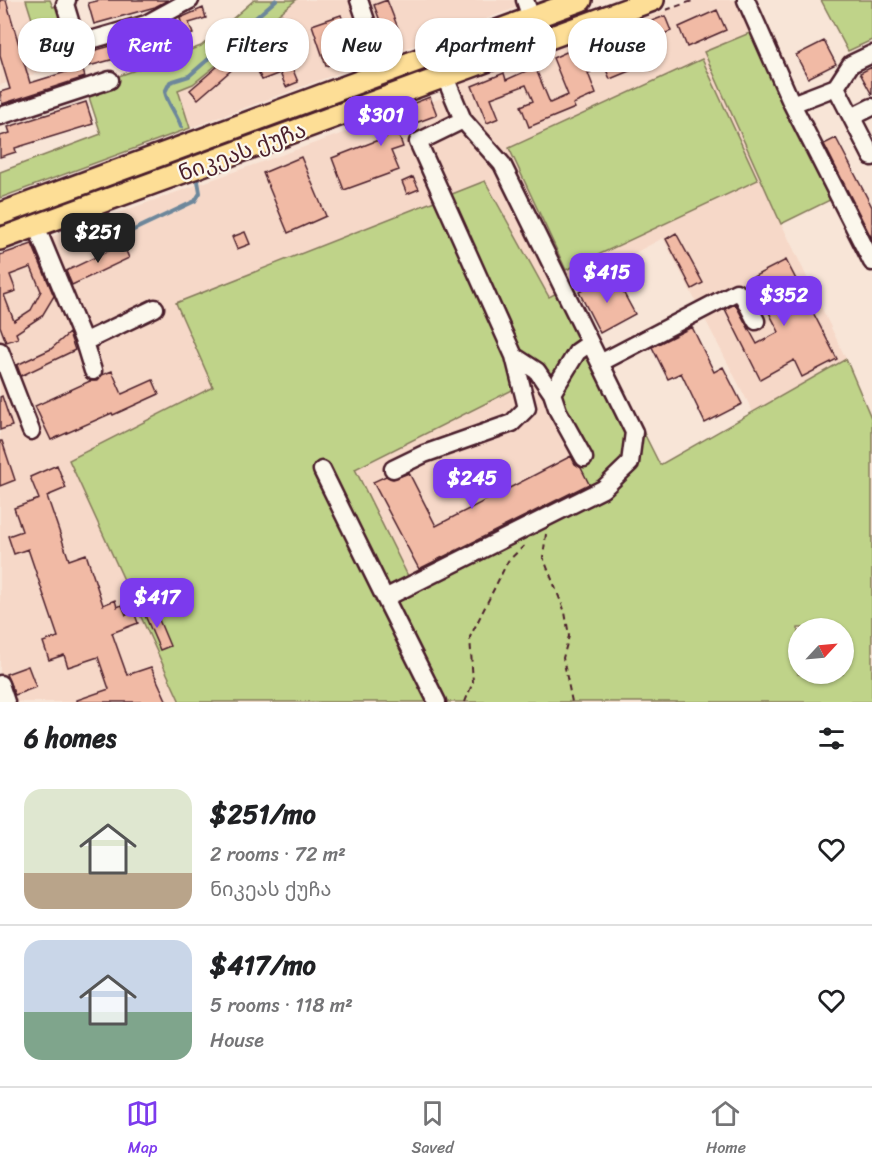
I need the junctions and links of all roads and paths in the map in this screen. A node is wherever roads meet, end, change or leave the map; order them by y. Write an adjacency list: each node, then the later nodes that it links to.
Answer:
1 (68, 0): 2 (lane)
2 (190, 0)
3 (359, 0): 10 (lane)
4 (581, 0): 9 (main road, ნიკეას ქუჩა)
5 (653, 0): 12 (main road, ნიკეას ქუჩა)
6 (695, 0): 8 (path)
7 (746, 0): 19 (lane)
8 (685, 3)
9 (528, 9): 11 (main road, ნიკეას ქუჩა)
10 (365, 18)
11 (511, 18)
12 (556, 36)
13 (872, 54): 18 (lane)
14 (380, 72): 25 (main road, ნიკეას ქუჩა)
15 (458, 72): 16 (main road, ნიკეას ქუჩა)
16 (445, 77): 23 (lane); 26 (main road, ნიკეას ქუჩა)
17 (110, 80): 21 (lane)
18 (836, 87): 19 (lane); 22 (lane)
19 (792, 104): 28 (lane)
20 (872, 106): 22 (lane)
21 (0, 116)
22 (852, 117): 24 (lane)
23 (463, 120): 32 (lane); 34 (lane)
24 (872, 157)
25 (0, 214)
26 (36, 226): 27 (main road, ნიკეას ქუჩა); 31 (lane)
27 (0, 239)
28 (872, 262)
29 (155, 308): 31 (lane)
30 (756, 321): 35 (lane)
31 (84, 342): 36 (lane)
32 (590, 343): 35 (lane); 37 (lane)
33 (0, 351): 38 (lane)
34 (514, 356): 37 (lane); 40 (lane)
35 (600, 363): 42 (lane)
36 (93, 371)
37 (552, 393): 39 (lane)
38 (30, 431)
39 (584, 458)
40 (393, 469)
41 (322, 470): 44 (lane)
42 (548, 516): 44 (lane); 49 (path)
43 (530, 540): 48 (path)
44 (385, 598): 47 (lane)
45 (0, 684): 46 (lane)
46 (6, 702)
47 (437, 702)
48 (465, 702)
49 (572, 702)

